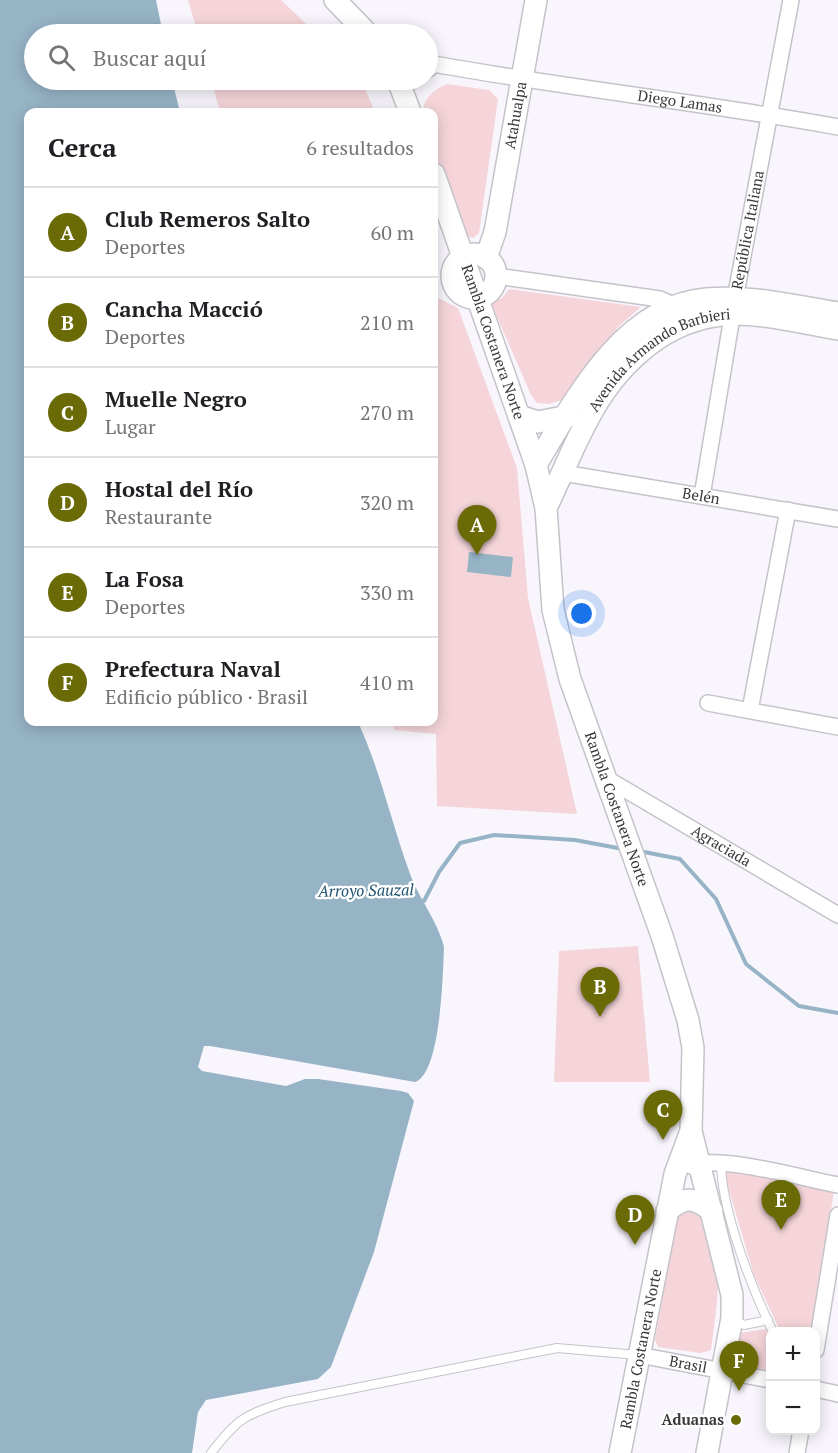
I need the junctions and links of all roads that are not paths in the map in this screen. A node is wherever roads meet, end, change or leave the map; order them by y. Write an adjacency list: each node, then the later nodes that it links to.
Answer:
1 (334, 0): 4 (street)
2 (536, 0): 6 (street, Atahualpa)
3 (791, 0): 7 (street, República Italiana)
4 (358, 24)
5 (438, 66): 6 (street, Diego Lamas)
6 (522, 80): 7 (street, Diego Lamas); 11 (street, Atahualpa)
7 (770, 114): 8 (street, Diego Lamas); 13 (street, República Italiana)
8 (838, 127)
9 (438, 185): 10 (street, Rambla Costanera Norte)
10 (464, 257): 11 (street); 12 (street)
11 (491, 267): 12 (street); 15 (street)
12 (477, 298): 18 (street, Rambla Costanera Norte)
13 (734, 307): 14 (street, Avenida Armando Barbieri); 15 (street, Avenida Armando Barbieri); 16 (street, Avenida Armando Barbieri); 22 (street, República Italiana)
14 (838, 313)
15 (680, 315): 17 (street, Avenida Armando Barbieri); 21 (street, Avenida Armando Barbieri)
16 (838, 329)
17 (568, 416): 18 (street); 19 (street, Avenida Armando Barbieri)
18 (522, 424): 19 (street); 20 (street, Rambla Costanera Norte)
19 (549, 443): 20 (street, Avenida Armando Barbieri); 21 (street)
20 (536, 465): 23 (street, Rambla Costanera Norte)
21 (563, 473): 22 (street, Belén); 23 (street, Avenida Armando Barbieri)
22 (702, 496): 24 (street, Belén)
23 (546, 508): 29 (street, Rambla Costanera Norte)
24 (788, 510): 25 (street, Belén); 27 (street)
25 (838, 519)
26 (708, 703): 27 (street)
27 (750, 710): 28 (street)
28 (838, 727)
29 (604, 777): 30 (street, Agraciada); 31 (street, Rambla Costanera Norte)
30 (838, 915)
31 (691, 1131): 32 (street); 34 (street, Rambla Costanera Norte)
32 (699, 1162): 33 (street); 34 (street); 37 (street)
33 (721, 1162): 35 (street); 40 (lane)
34 (675, 1174): 36 (street, Rambla Costanera Norte)
35 (838, 1185)
36 (667, 1211): 37 (street); 43 (street, Rambla Costanera Norte)
37 (712, 1211): 39 (street)
38 (838, 1215): 42 (street)
39 (732, 1318): 40 (lane); 44 (street)
40 (768, 1320): 41 (lane)
41 (771, 1327)
42 (820, 1327)
43 (639, 1355): 44 (street, Brasil); 49 (lane); 50 (street, Rambla Costanera Norte)
44 (722, 1371): 45 (street, Brasil); 51 (street)
45 (766, 1379)
46 (820, 1390): 47 (street)
47 (838, 1394)
48 (800, 1435): 52 (street)
49 (211, 1453)
50 (620, 1453)
51 (707, 1453)
52 (796, 1453)

